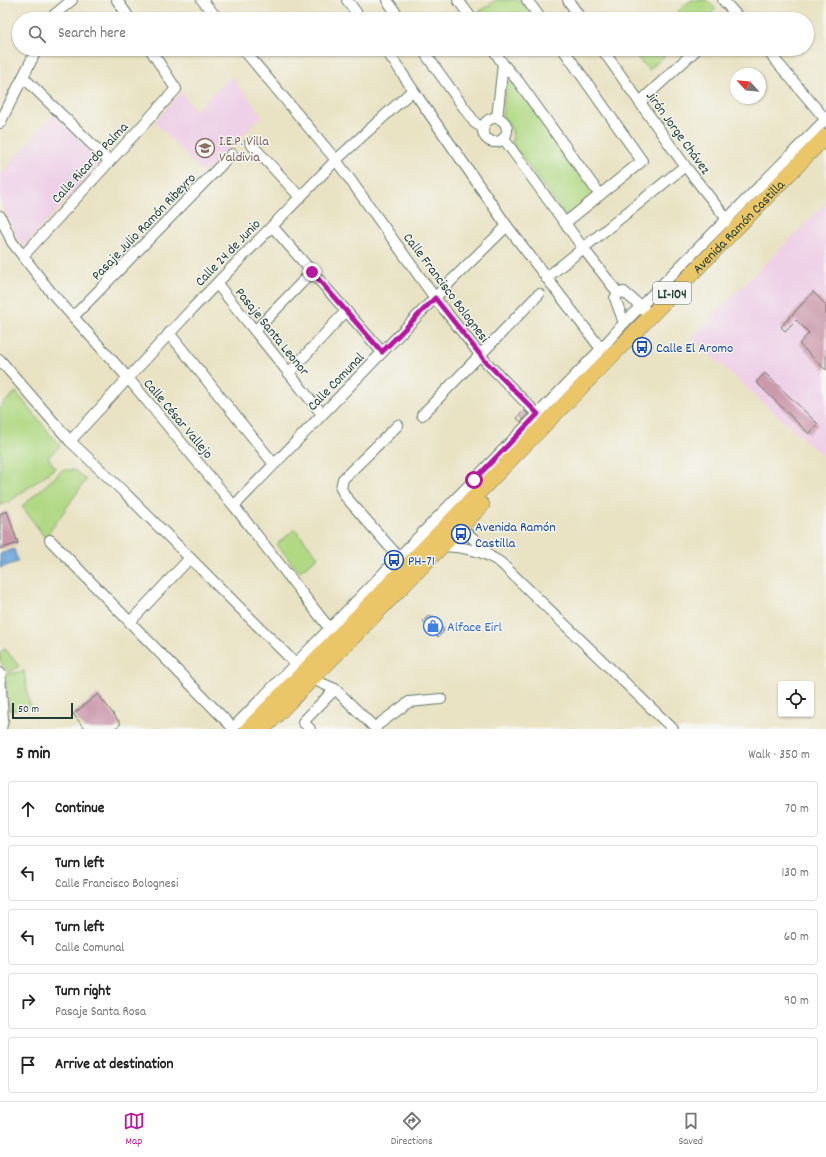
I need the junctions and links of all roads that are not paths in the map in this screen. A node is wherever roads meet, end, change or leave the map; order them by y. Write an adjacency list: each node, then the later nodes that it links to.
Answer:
1 (72, 0): 10 (street)
2 (117, 0): 11 (street)
3 (202, 0): 12 (street)
4 (347, 0): 13 (street)
5 (387, 0): 14 (street)
6 (458, 0): 15 (street)
7 (528, 0): 16 (street)
8 (568, 0): 17 (street)
9 (723, 0): 18 (street)
10 (58, 12)
11 (125, 12)
12 (212, 12)
13 (356, 12)
14 (395, 12)
15 (467, 12)
16 (536, 12)
17 (576, 12)
18 (731, 12)
19 (34, 56): 30 (street)
20 (155, 56): 43 (street, Calle Ricardo Palma)
21 (249, 56): 42 (street, Calle Francisco Bolognesi)
22 (390, 56): 31 (street)
23 (427, 56): 36 (street)
24 (498, 56): 29 (street)
25 (568, 56): 45 (street)
26 (607, 56): 32 (street, Jirón Jorge Chávez)
27 (689, 56): 32 (street)
28 (772, 56): 34 (street)
29 (503, 64): 33 (street); 45 (street)
30 (23, 77): 35 (street); 43 (street)
31 (413, 90): 42 (street, Calle 24 de Junio); 51 (street)
32 (640, 102): 44 (street, Jirón Jorge Chávez)
33 (497, 118): 36 (street); 38 (street)
34 (826, 120): 49 (street)
35 (0, 123)
36 (483, 128): 38 (street)
37 (826, 136): 49 (highway, Avenida Ramón Castilla / LI-104)
38 (504, 140): 48 (street)
39 (250, 143): 46 (street)
40 (826, 150): 81 (highway, Avenida Ramón Castilla / LI-104)
41 (232, 154): 63 (street, Pasaje Julio Ramón Ribeyro)
42 (336, 160): 46 (street, Calle 24 de Junio); 60 (street, Calle Francisco Bolognesi)
43 (109, 161): 54 (street, Calle Ricardo Palma)
44 (685, 166): 49 (street, Jirón Jorge Chávez); 53 (street)
45 (600, 195): 48 (street)
46 (300, 197): 50 (street, Calle 24 de Junio)
47 (0, 216): 52 (street, Calle César Vallejo)
48 (565, 223): 53 (street)
49 (731, 224): 62 (highway, Avenida Ramón Castilla / LI-104)
50 (272, 226): 55 (street); 57 (street, Calle 24 de Junio)
51 (507, 226): 56 (street); 60 (street, Calle Comunal)
52 (4, 235): 54 (street, Calle César Vallejo)
53 (583, 248): 56 (street); 58 (street)
54 (23, 256): 63 (street, Calle César Vallejo)
55 (312, 272): 61 (street); 65 (street)
56 (546, 278): 68 (street)
57 (217, 284): 65 (street, Pasaje Santa Leonor); 66 (street, Calle 24 de Junio)
58 (618, 293): 62 (street); 64 (street)
59 (539, 294): 69 (street)
60 (435, 298): 67 (street, Calle Comunal); 69 (street, Calle Francisco Bolognesi)
61 (346, 311): 67 (street); 71 (street)
62 (646, 311): 64 (street); 68 (highway, Avenida Ramón Castilla / LI-104)
63 (73, 317): 72 (street, Calle César Vallejo)
64 (624, 323): 68 (street)
65 (255, 331): 71 (street, Pasaje Santa Leonor)
66 (169, 333): 72 (street, Calle 24 de Junio); 78 (street)
67 (382, 352): 73 (street, Calle Comunal)
68 (605, 354): 75 (highway, Avenida Ramón Castilla / LI-104)
69 (481, 355): 74 (street); 75 (street, Calle Francisco Bolognesi)
70 (2, 365): 77 (street)
71 (289, 373): 73 (street, Pasaje Santa Leonor)
72 (128, 378): 77 (street, Calle 24 de Junio); 80 (street, Calle César Vallejo)
73 (322, 414): 78 (street, Calle Comunal)
74 (422, 415)
75 (542, 419): 79 (highway, Avenida Ramón Castilla / LI-104)
76 (398, 425): 86 (street)
77 (70, 441): 85 (street)
78 (274, 464): 80 (street, Calle Comunal)
79 (479, 484): 81 (highway, Avenida Ramón Castilla / LI-104); 86 (street)
80 (234, 506): 88 (street, Calle César Vallejo)
81 (456, 524): 83 (highway, Avenida Ramón Castilla / LI-104); 84 (street); 86 (highway, Avenida Ramón Castilla / LI-104)
82 (50, 540): 87 (street)
83 (441, 546): 84 (street); 89 (highway, Avenida Ramón Castilla / LI-104)
84 (489, 555): 98 (street)
85 (190, 558): 87 (street); 89 (street)
86 (403, 562): 88 (highway, Avenida Ramón Castilla / LI-104)
87 (130, 622): 95 (street)
88 (333, 633): 89 (highway, Avenida Ramón Castilla / LI-104)
89 (304, 671): 91 (street); 95 (highway, Avenida Ramón Castilla / LI-104); 96 (highway, Avenida Ramón Castilla / LI-104)
90 (0, 675): 94 (street)
91 (335, 689): 93 (street); 97 (street)
92 (441, 699): 93 (street)
93 (375, 728)
94 (1, 729)
95 (237, 729)
96 (263, 729)
97 (310, 729)
98 (673, 729)

